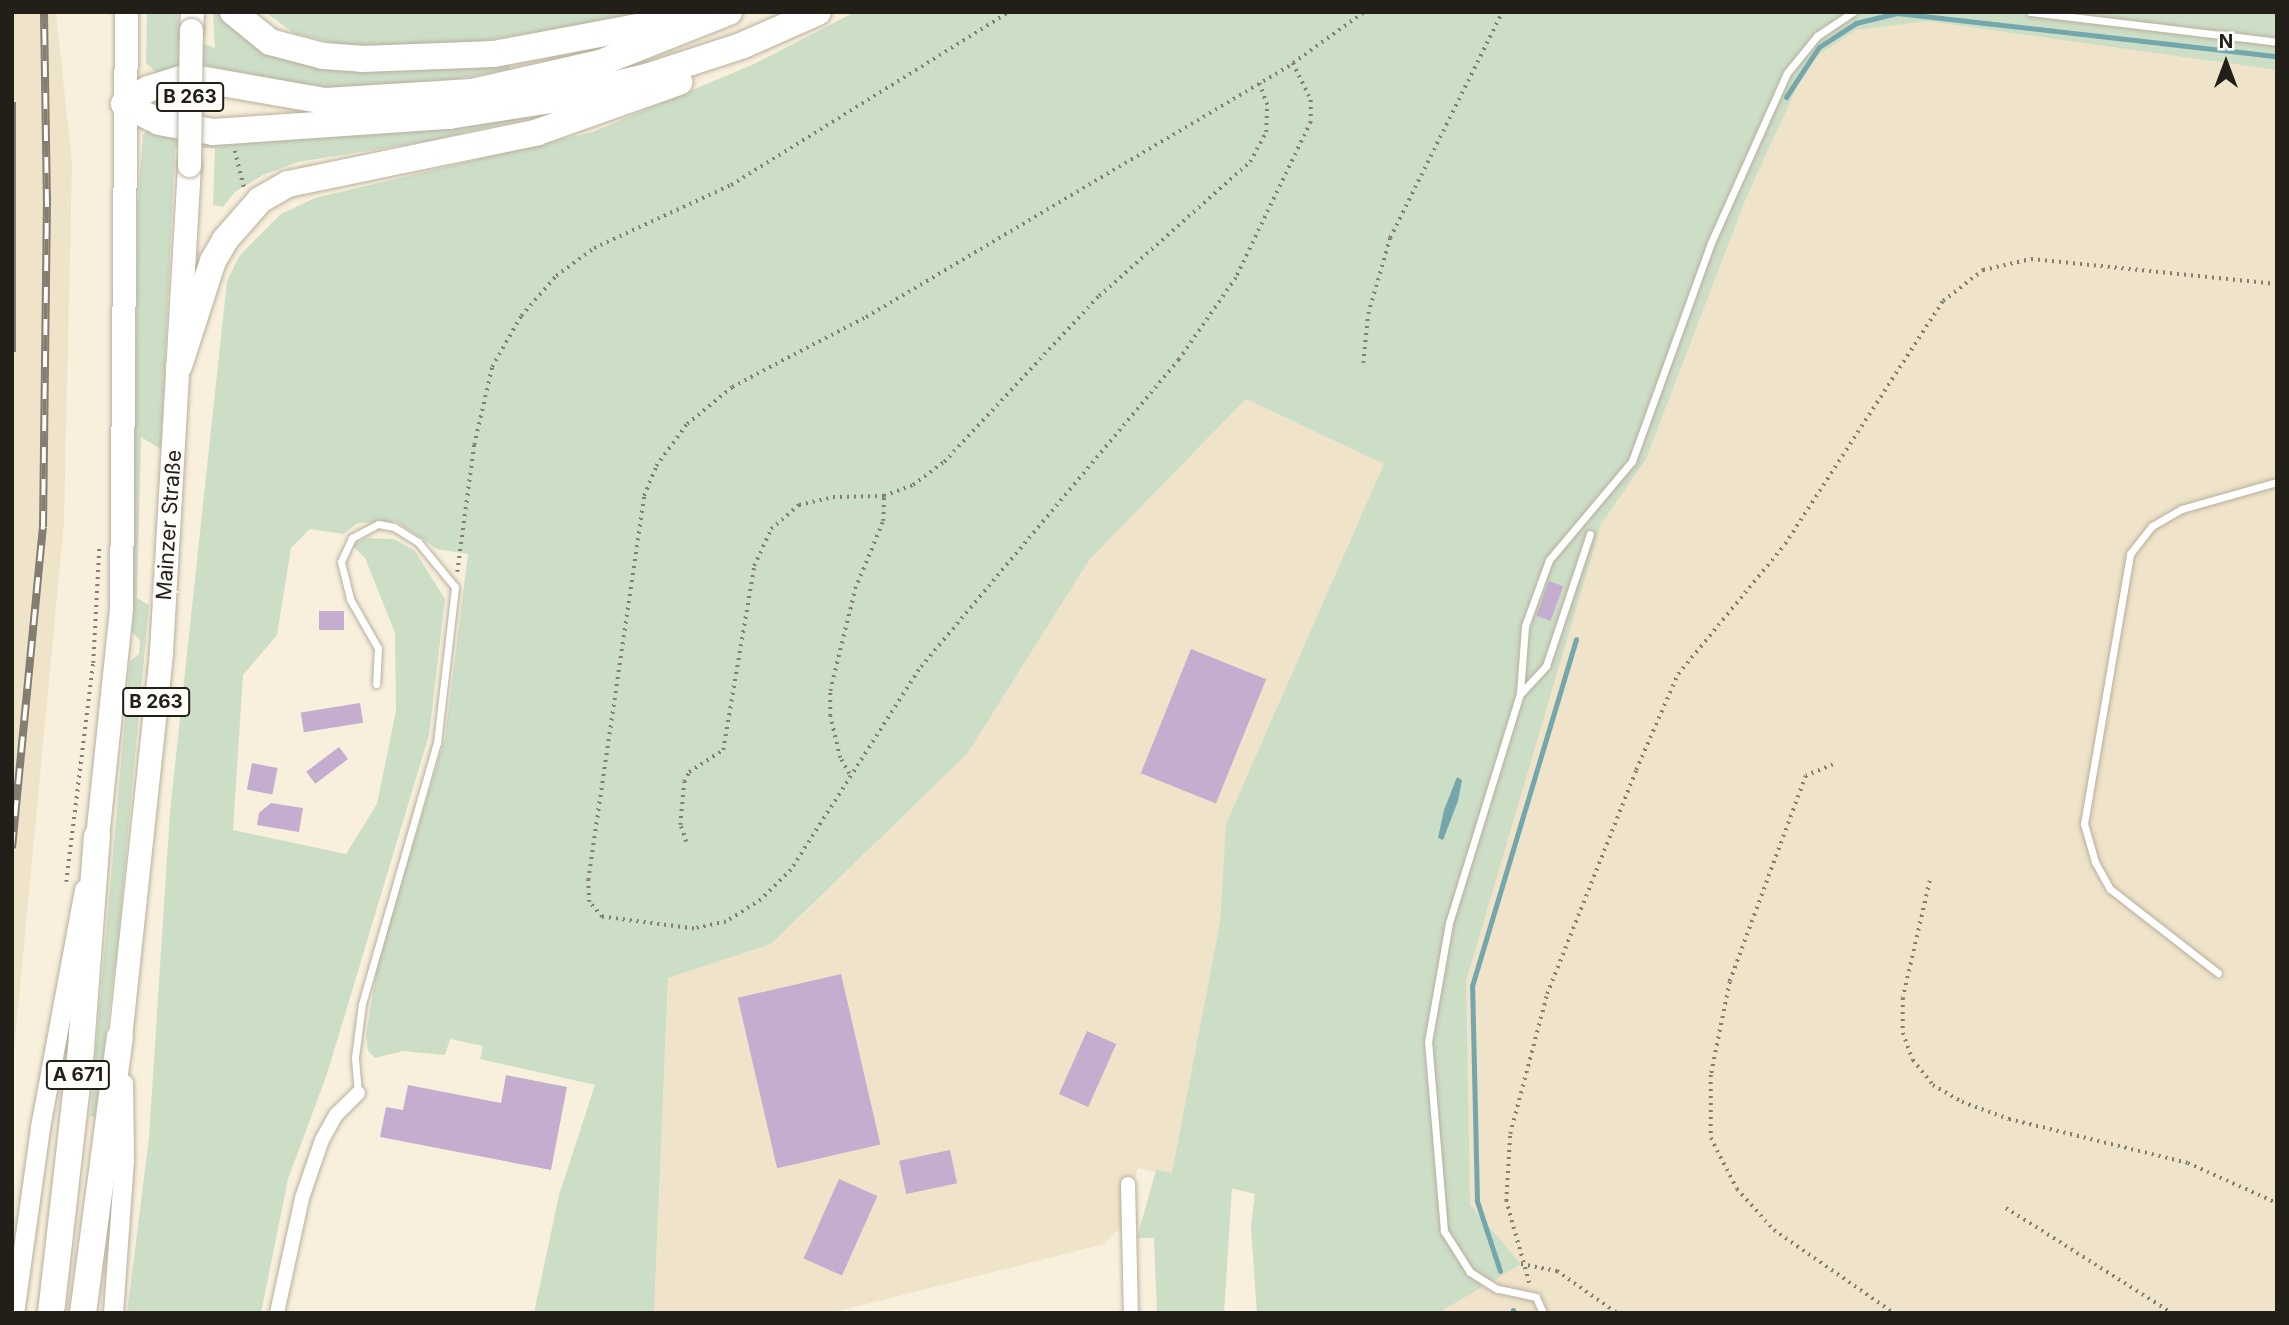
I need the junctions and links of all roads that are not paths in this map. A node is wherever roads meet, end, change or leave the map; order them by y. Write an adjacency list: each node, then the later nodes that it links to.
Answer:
1 (126, 12): 11 (main road, Mainzer Straße / B 263)
2 (233, 12): 3 (highway)
3 (710, 12)
4 (729, 12): 11 (highway)
5 (818, 12): 9 (highway)
6 (1853, 12): 16 (lane)
7 (2030, 12): 10 (lane)
8 (192, 21): 12 (main road, Mainzer Straße / B 263, bridge)
9 (752, 41): 11 (highway); 12 (highway)
10 (2277, 42)
11 (124, 104): 17 (main road, Mainzer Straße / B 263)
12 (180, 366): 19 (main road, Mainzer Straße / B 263)
13 (2277, 482): 18 (lane)
14 (1590, 534): 16 (lane)
15 (376, 684): 20 (lane)
16 (1520, 693): 28 (lane)
17 (85, 836): 22 (main road, B 263); 23 (highway, A 671)
18 (2218, 973)
19 (120, 1037): 24 (highway, B 263); 25 (main road, B 263)
20 (358, 1093): 26 (street)
21 (1128, 1184): 27 (street)
22 (14, 1313)
23 (51, 1313)
24 (83, 1313)
25 (113, 1313)
26 (277, 1313)
27 (1131, 1313)
28 (1544, 1313)

